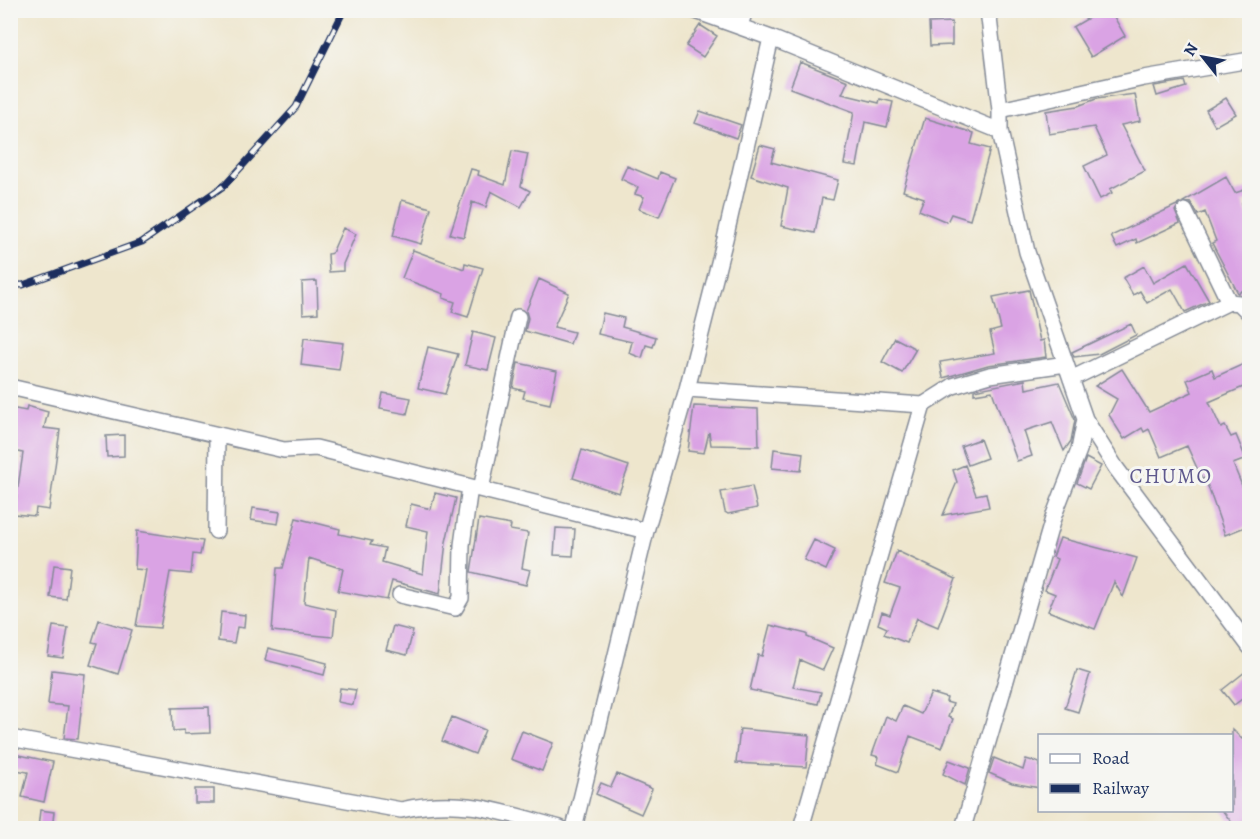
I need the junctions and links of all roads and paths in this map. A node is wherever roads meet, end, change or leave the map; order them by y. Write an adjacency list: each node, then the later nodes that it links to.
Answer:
1 (693, 10): 4 (street)
2 (745, 10): 4 (street)
3 (988, 10): 7 (street)
4 (740, 26): 5 (street)
5 (771, 38): 8 (street); 15 (street)
6 (1250, 60): 7 (street)
7 (1000, 110): 8 (street)
8 (1000, 131): 13 (street)
9 (1185, 211): 10 (street)
10 (1229, 302): 11 (street); 13 (street)
11 (1250, 314)
12 (518, 317): 19 (street)
13 (1069, 372): 16 (street); 17 (street)
14 (10, 387): 18 (street)
15 (687, 389): 16 (street); 21 (street)
16 (923, 405): 27 (street)
17 (1085, 419): 23 (street); 28 (street)
18 (217, 435): 19 (street); 20 (street)
19 (475, 488): 21 (street); 22 (street)
20 (216, 531)
21 (646, 531): 26 (street)
22 (400, 595)
23 (1249, 646)
24 (10, 738): 25 (street)
25 (560, 828)
26 (574, 828)
27 (801, 828)
28 (963, 828)

